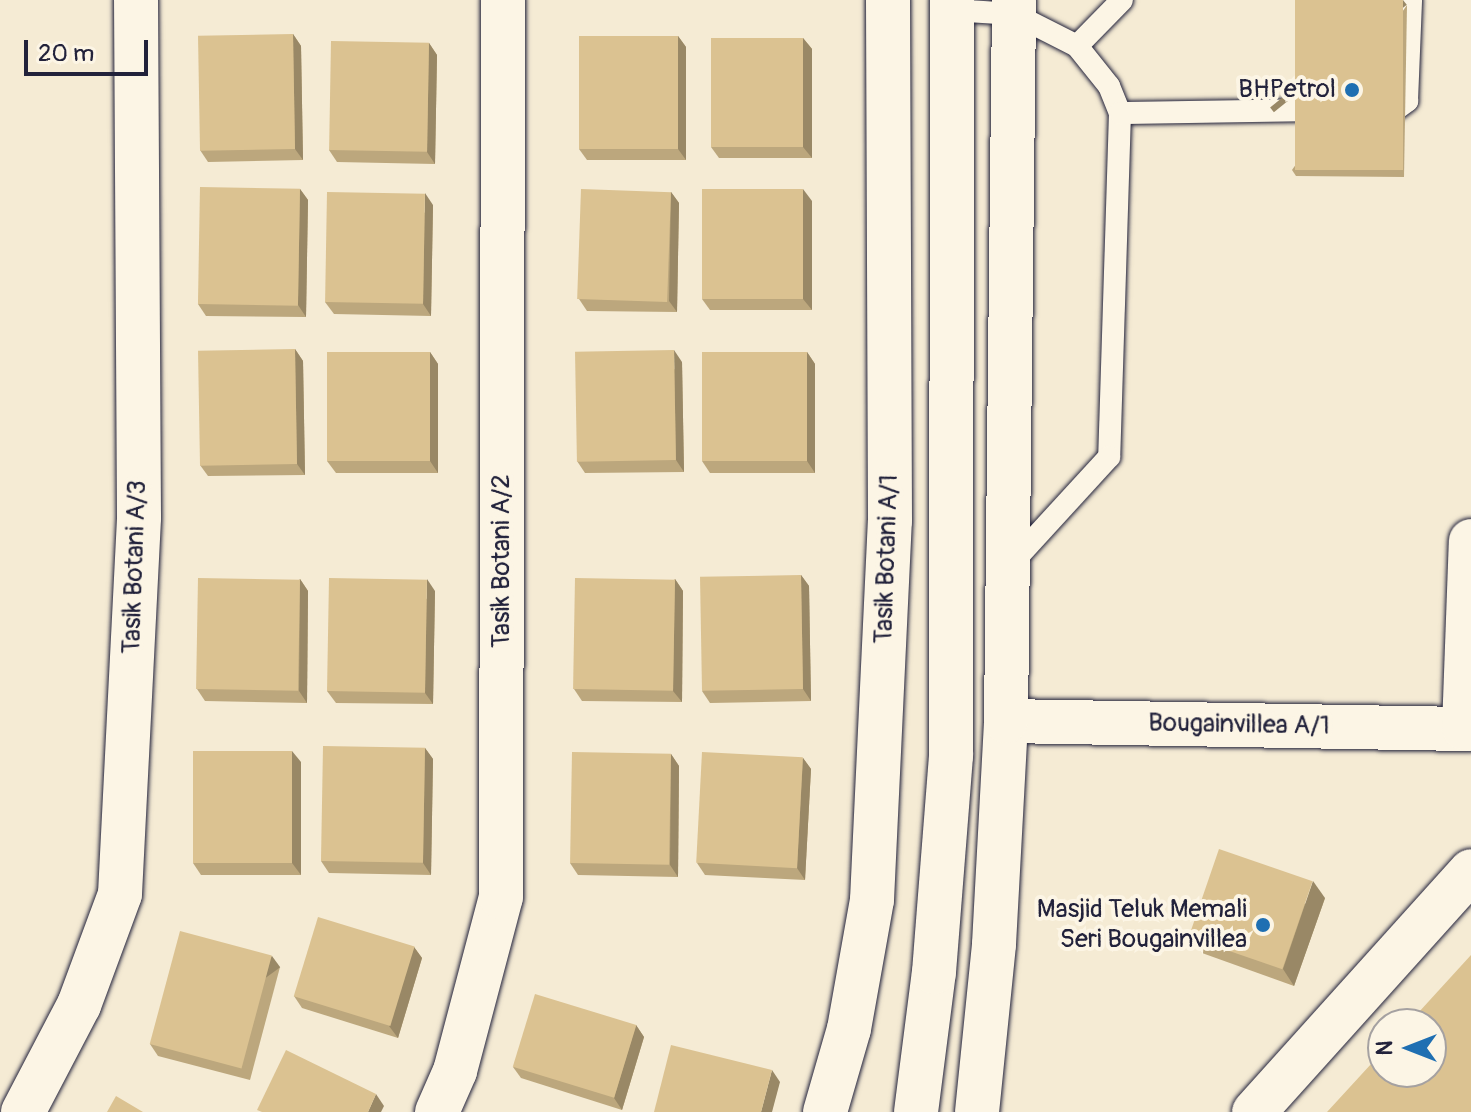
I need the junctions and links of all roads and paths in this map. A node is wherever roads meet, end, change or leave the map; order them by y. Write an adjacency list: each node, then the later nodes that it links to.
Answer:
1 (136, 0): 17 (street, Tasik Botani A/3)
2 (503, 0): 18 (street, Tasik Botani A/2)
3 (888, 0): 19 (street, Tasik Botani A/1)
4 (1122, 0): 8 (lane)
5 (1411, 0): 9 (lane)
6 (952, 5): 7 (lane); 12 (street)
7 (1014, 7): 8 (lane); 11 (street)
8 (1077, 46): 9 (lane)
9 (1120, 113): 11 (lane)
10 (1471, 541): 14 (street)
11 (1007, 568): 13 (street)
12 (952, 681): 13 (street); 15 (street)
13 (1006, 721): 14 (street, Bougainvillea A/1); 15 (street); 21 (street)
14 (1467, 729)
15 (951, 756): 20 (street)
16 (1471, 871): 22 (street)
17 (23, 1112)
18 (437, 1112)
19 (825, 1112)
20 (916, 1112)
21 (977, 1112)
22 (1254, 1112)

